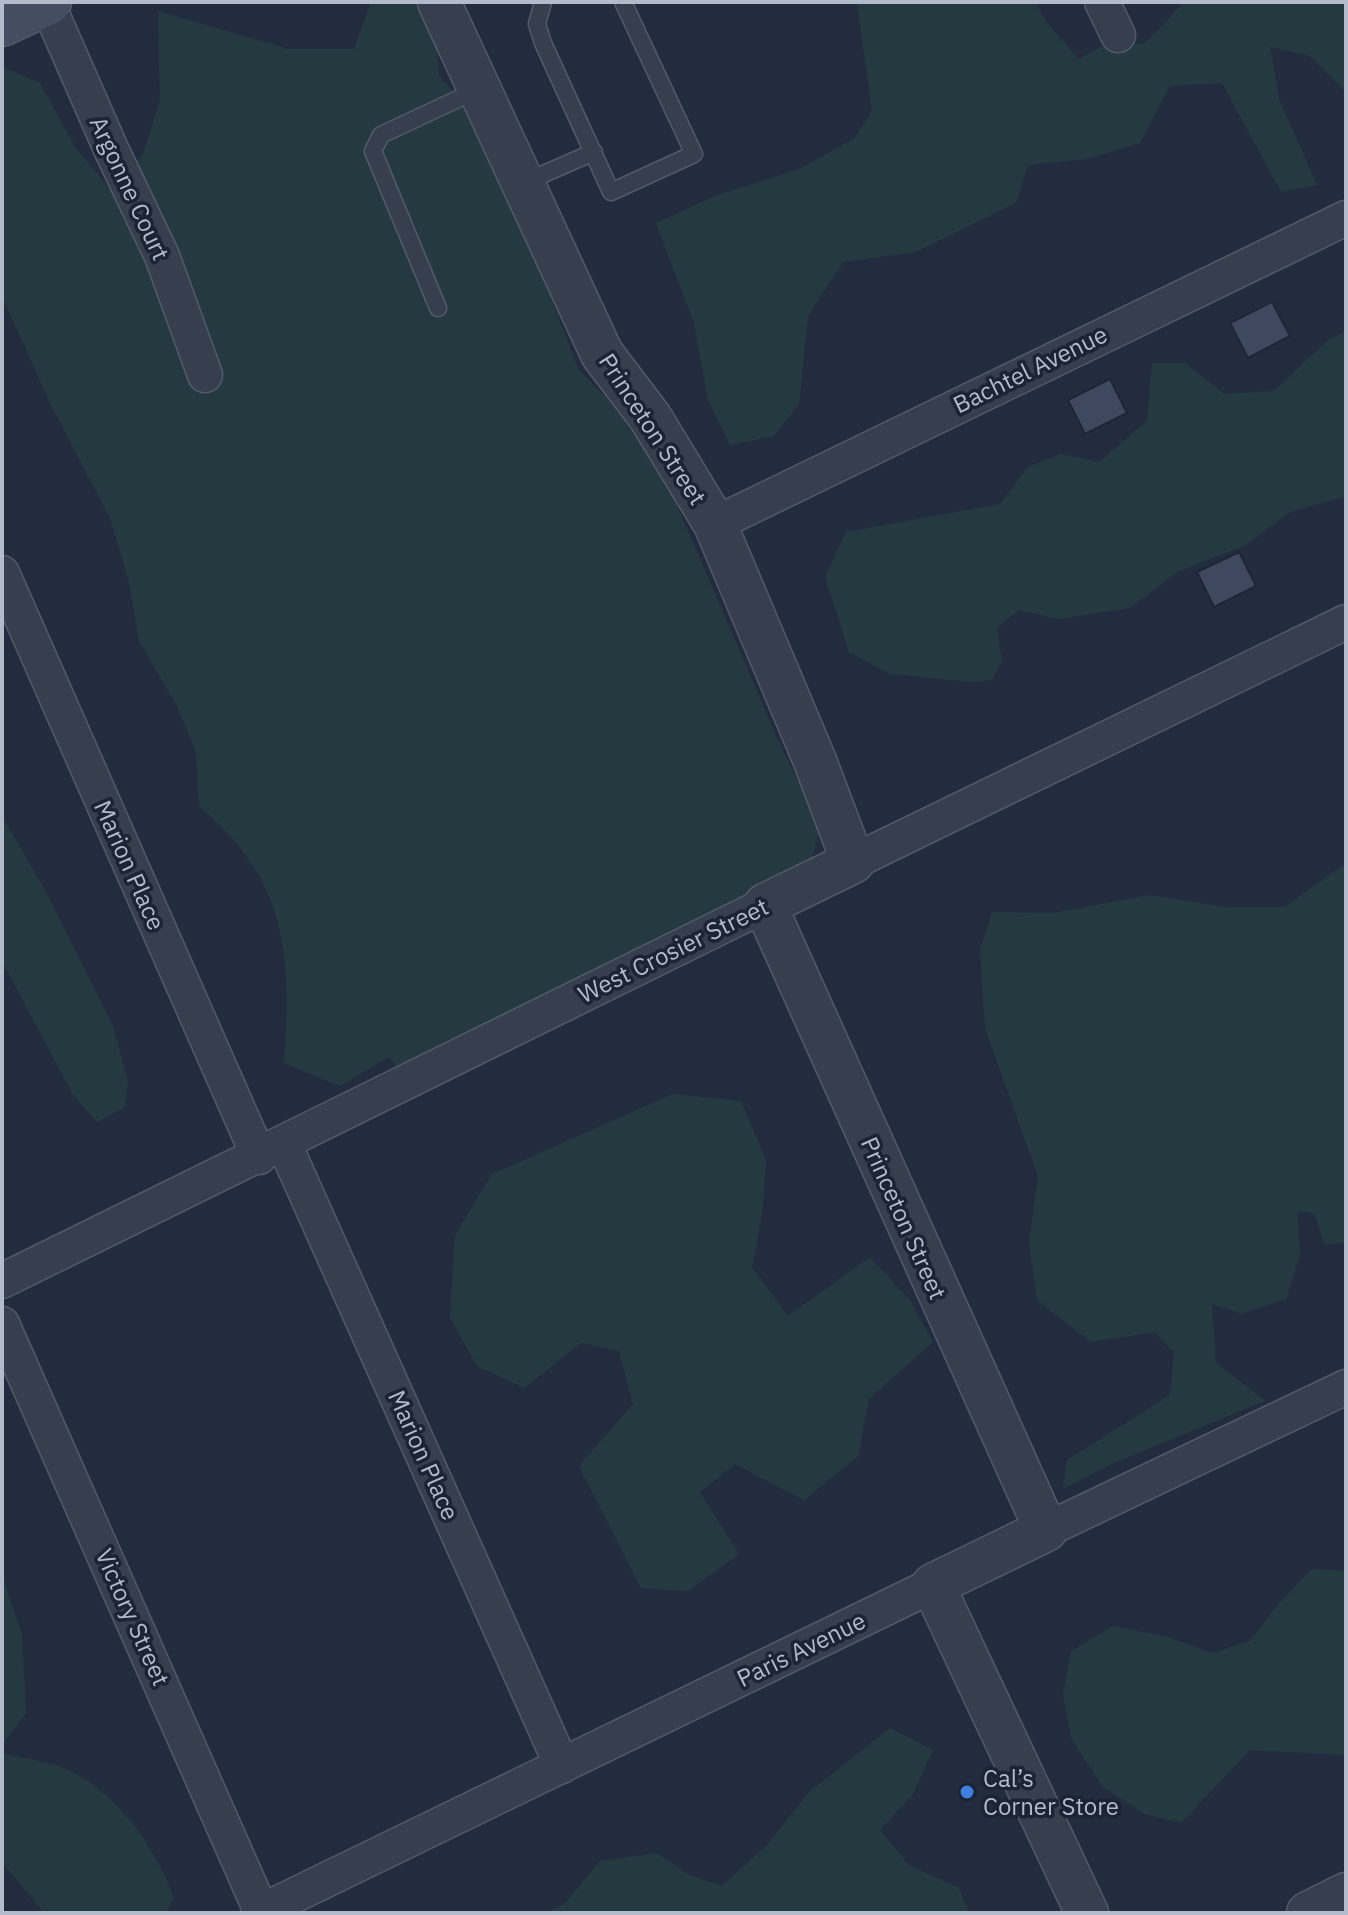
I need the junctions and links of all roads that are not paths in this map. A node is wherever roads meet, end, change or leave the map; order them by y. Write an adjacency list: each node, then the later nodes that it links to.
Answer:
1 (48, 2): 6 (main road); 13 (street, Argonne Court)
2 (439, 2): 8 (street, Princeton Street)
3 (543, 2): 9 (lane)
4 (623, 2): 9 (lane)
5 (1102, 2): 7 (street)
6 (2, 24)
7 (1118, 35)
8 (479, 89): 10 (street, Princeton Street); 12 (lane)
9 (594, 152): 10 (lane)
10 (522, 184): 14 (street, Princeton Street)
11 (1346, 218): 14 (street, Bachtel Avenue)
12 (438, 308)
13 (205, 375)
14 (715, 524): 17 (street, Princeton Street)
15 (2, 573): 19 (street, Marion Place)
16 (1346, 622): 17 (street, West Crosier Street)
17 (853, 862): 18 (street, West Crosier Street)
18 (765, 905): 19 (street, West Crosier Street); 23 (street, Princeton Street)
19 (272, 1151): 20 (street, West Crosier Street); 25 (street, Marion Place)
20 (2, 1281)
21 (2, 1324): 27 (street, Victory Street)
22 (1346, 1387): 23 (street, Paris Avenue)
23 (1046, 1530): 24 (street, Paris Avenue)
24 (933, 1585): 25 (street, Paris Avenue); 28 (street)
25 (562, 1766): 27 (street, Paris Avenue)
26 (1346, 1894): 29 (street)
27 (260, 1912)
28 (1087, 1913)
29 (1308, 1913)

